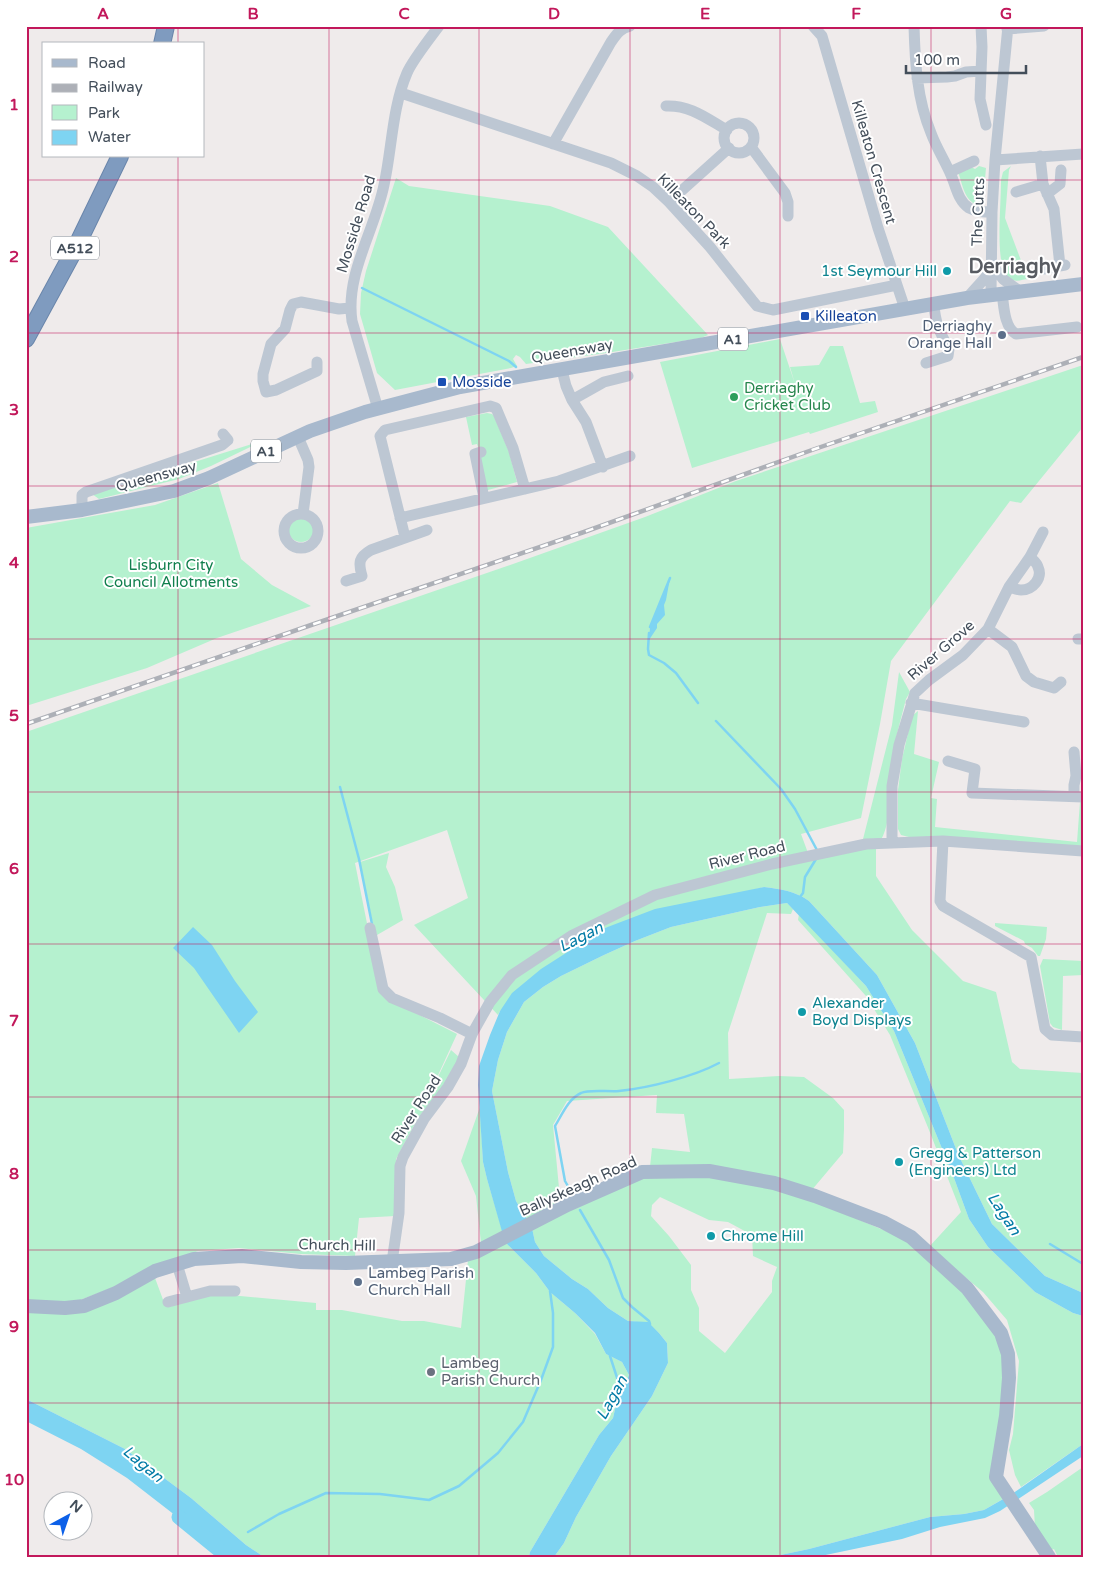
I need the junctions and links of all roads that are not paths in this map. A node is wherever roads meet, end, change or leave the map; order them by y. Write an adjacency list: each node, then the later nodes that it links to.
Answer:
1 (166, 26): 9 (highway)
2 (439, 26): 12 (street, Mosside Road)
3 (630, 26): 16 (street)
4 (813, 26): 34 (street, Killeaton Crescent)
5 (914, 26): 11 (street)
6 (981, 26): 10 (street)
7 (1044, 26): 8 (street)
8 (1008, 28): 22 (street, The Cutts)
9 (162, 42)
10 (981, 72): 11 (street); 14 (street)
11 (917, 78): 25 (street)
12 (401, 93): 16 (street, Killeaton Park); 39 (street, Mosside Road)
13 (666, 106): 15 (street)
14 (986, 126)
15 (727, 130): 17 (street); 18 (street)
16 (553, 144): 28 (street, Killeaton Park)
17 (751, 147): 18 (street); 30 (street)
18 (729, 148): 28 (street)
19 (1083, 154): 20 (street, The Cutts)
20 (1040, 156): 22 (street, The Cutts); 26 (street)
21 (119, 158): 42 (highway, A512)
22 (995, 160): 29 (street, The Cutts)
23 (974, 161): 25 (street)
24 (1061, 170): 26 (street)
25 (950, 172): 29 (street)
26 (1045, 189): 27 (street); 32 (street)
27 (1016, 192)
28 (669, 202): 34 (street, Killeaton Park)
29 (992, 212): 31 (street, The Cutts)
30 (788, 216)
31 (991, 266): 35 (street); 36 (street, The Cutts); 37 (street)
32 (1043, 269)
33 (1083, 284): 35 (main road, Queensway / A1)
34 (897, 285): 40 (street, Killeaton Crescent)
35 (1018, 290): 36 (main road, Queensway / A1)
36 (996, 294): 37 (main road, Queensway / A1); 41 (street, The Cutts)
37 (967, 298): 38 (main road, Queensway / A1)
38 (934, 304): 40 (main road, Queensway / A1); 43 (street)
39 (350, 308): 45 (street); 48 (street, Mosside Road)
40 (905, 309): 44 (main road, Queensway / A1)
41 (1077, 327)
42 (26, 339)
43 (926, 363)
44 (562, 370): 47 (street); 48 (main road, Queensway / A1)
45 (319, 371)
46 (628, 376): 47 (street)
47 (572, 400): 53 (street)
48 (378, 409): 50 (main road, Queensway / A1)
49 (223, 434): 56 (street, Queensway)
50 (298, 437): 56 (main road, Queensway / A1); 57 (street)
51 (481, 452): 55 (street)
52 (630, 456): 53 (street)
53 (603, 467): 54 (street)
54 (525, 489): 55 (street); 59 (street)
55 (484, 498): 59 (street)
56 (82, 510): 58 (main road, Queensway / A1)
57 (303, 514)
58 (26, 516)
59 (400, 518): 62 (street)
60 (426, 530): 62 (street)
61 (1043, 532): 63 (street, River Grove)
62 (405, 538): 64 (street)
63 (1030, 557): 65 (street, River Grove); 65 (street)
64 (346, 581)
65 (1009, 587): 66 (street, River Grove)
66 (988, 629): 67 (street); 68 (street, River Grove)
67 (1061, 682)
68 (911, 703): 69 (street); 74 (street, River Grove)
69 (1024, 722)
70 (1074, 752): 72 (street)
71 (948, 761): 72 (street)
72 (1078, 796)
73 (943, 841): 74 (street, River Road); 75 (street, River Road); 78 (street)
74 (892, 842): 77 (street, River Road)
75 (1083, 851)
76 (370, 928): 77 (street)
77 (472, 1034): 80 (street, River Road)
78 (1083, 1037)
79 (478, 1251): 80 (main road, Church Hill); 86 (main road, Ballyskeagh Road)
80 (392, 1262): 81 (main road, Church Hill)
81 (177, 1264): 83 (street); 85 (main road, Church Hill)
82 (235, 1291): 83 (street)
83 (187, 1297): 84 (street)
84 (168, 1302)
85 (26, 1306)
86 (1048, 1557)

